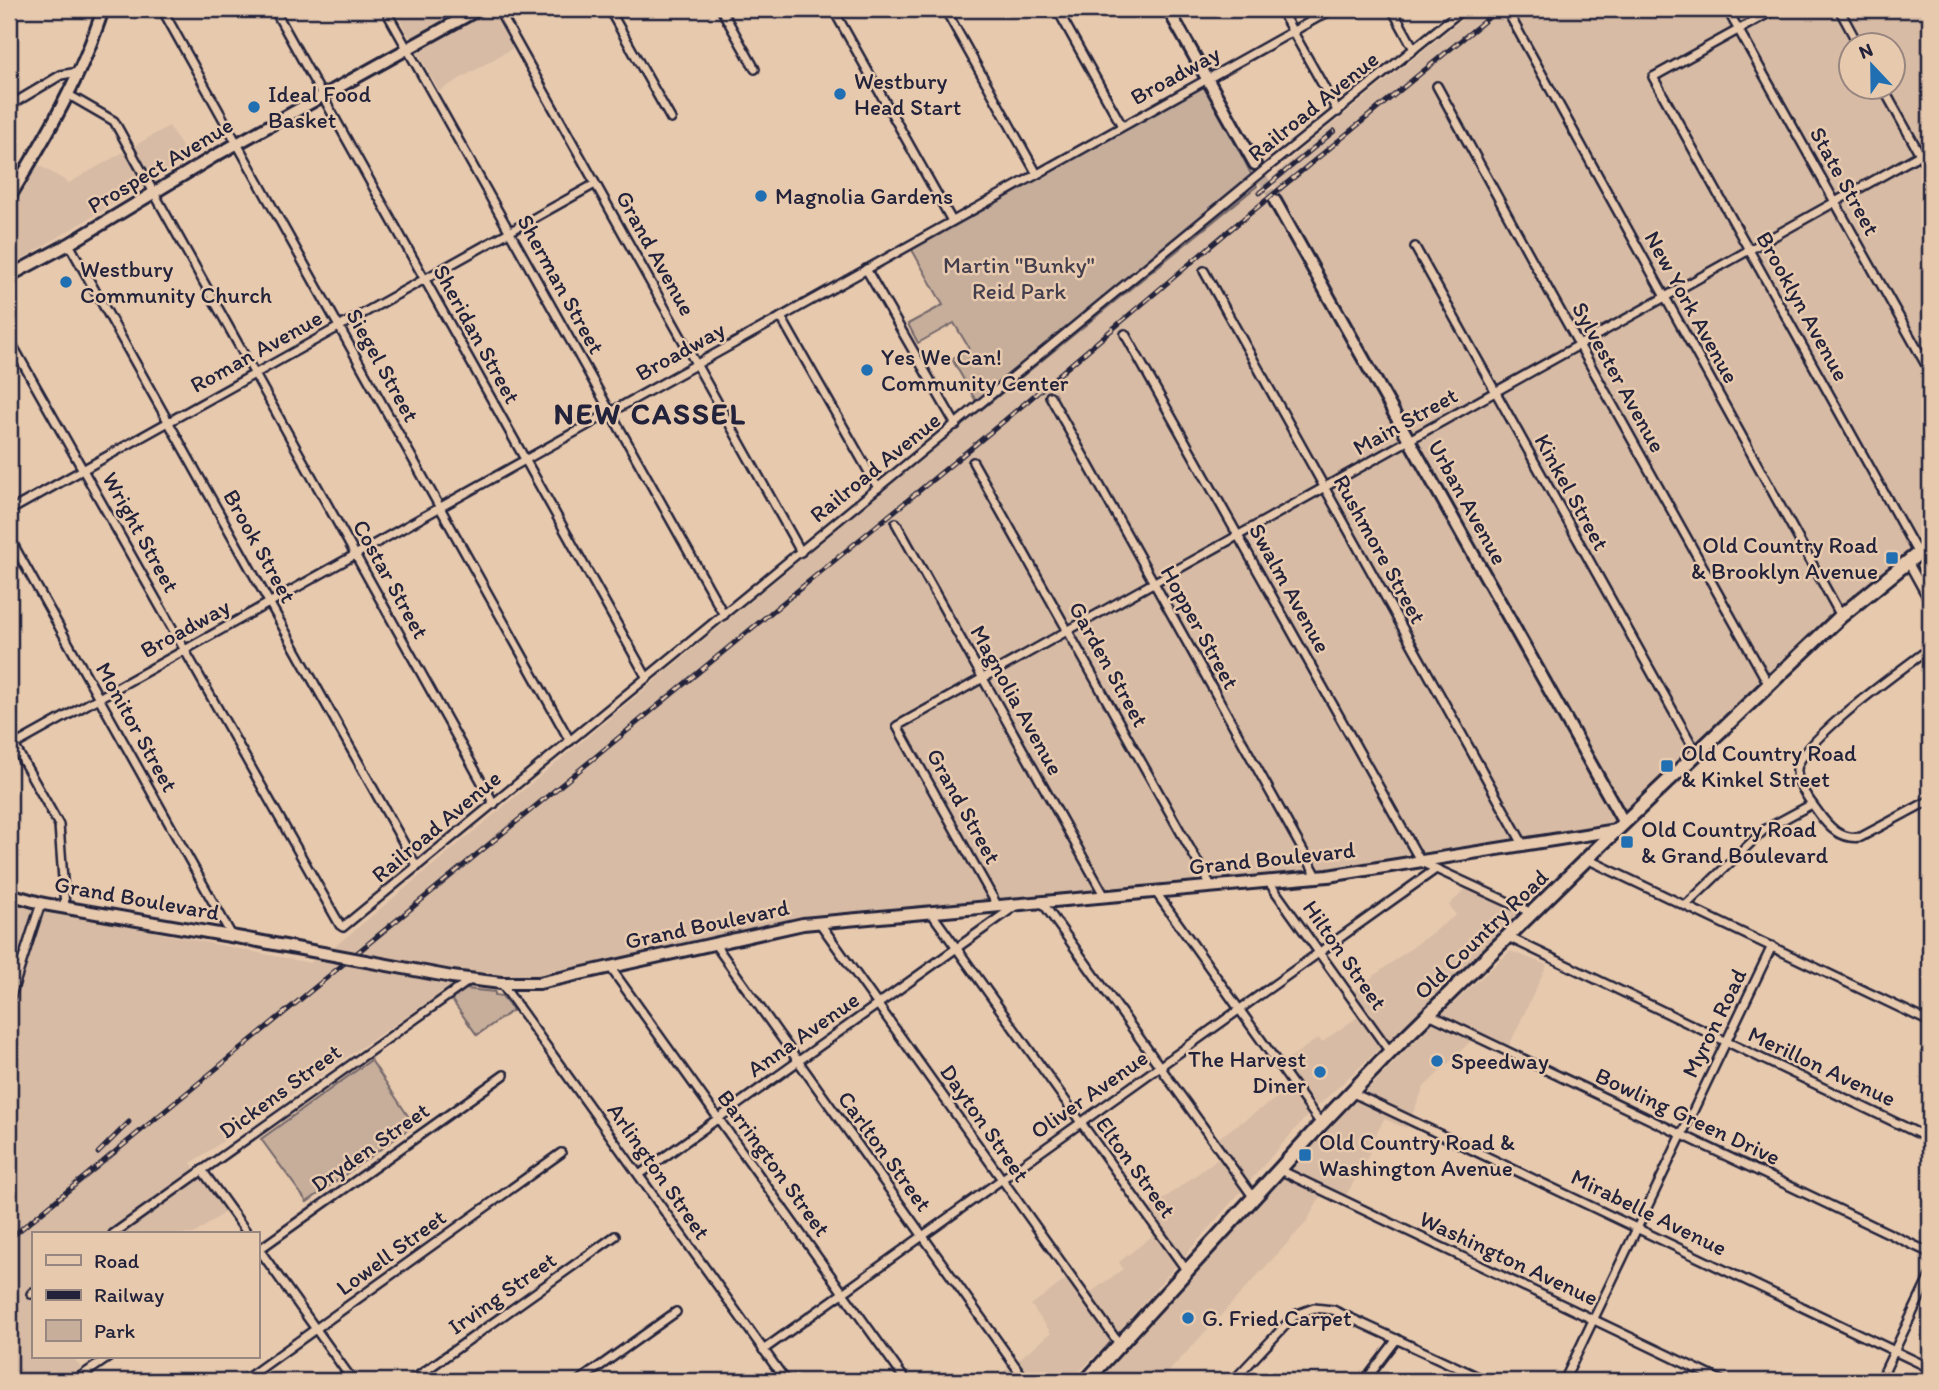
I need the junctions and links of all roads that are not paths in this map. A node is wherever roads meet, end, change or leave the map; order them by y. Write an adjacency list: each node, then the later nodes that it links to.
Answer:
1 (103, 9): 27 (street)
2 (162, 9): 37 (street, Siegel Street)
3 (274, 9): 31 (street, Sheridan Street)
4 (385, 9): 24 (street, Sherman Street)
5 (479, 9): 24 (street, Prospect Avenue)
6 (498, 9): 43 (street, Grand Avenue)
7 (609, 9): 35 (street)
8 (721, 9): 26 (street)
9 (833, 9): 48 (street)
10 (945, 9): 42 (street)
11 (1057, 9): 36 (street)
12 (1168, 9): 28 (street)
13 (1280, 9): 22 (street)
14 (1333, 9): 22 (street, Broadway)
15 (1392, 9): 25 (street)
16 (1463, 9): 25 (street, Railroad Avenue)
17 (1727, 9): 21 (street, State Street)
18 (1776, 9): 21 (street)
19 (1839, 9): 23 (street)
20 (1510, 16): 57 (street, New York Avenue)
21 (1739, 30): 47 (street, State Street); 52 (street, Brooklyn Avenue)
22 (1293, 31): 28 (street, Broadway); 34 (street)
23 (1851, 32)
24 (408, 49): 31 (street, Prospect Avenue); 49 (street, Sherman Street)
25 (1414, 49): 34 (street, Railroad Avenue)
26 (755, 69)
27 (78, 72): 30 (street); 33 (street)
28 (1208, 79): 36 (street, Broadway); 40 (street)
29 (1437, 86): 62 (street, Sylvester Avenue)
30 (69, 95): 44 (street, Costar Street); 45 (street)
31 (322, 96): 37 (street, Prospect Avenue); 56 (street, Sheridan Street)
32 (1891, 102): 39 (street)
33 (9, 106)
34 (1338, 112): 70 (street, Railroad Avenue, bridge)
35 (671, 119)
36 (1122, 126): 42 (street, Broadway)
37 (237, 144): 44 (street, Prospect Avenue); 59 (street, Siegel Street)
38 (1930, 149): 39 (street, Main Street)
39 (1921, 154): 41 (street); 47 (street, Main Street)
40 (1255, 164)
41 (1930, 172)
42 (1037, 174): 48 (street, Broadway)
43 (595, 184): 49 (street, Roman Avenue); 63 (street, Grand Avenue)
44 (153, 194): 50 (street, Prospect Avenue); 65 (street, Costar Street)
45 (9, 195)
46 (1275, 201): 71 (street, Urban Avenue)
47 (1836, 202): 52 (street, Main Street); 64 (street, State Street)
48 (952, 221): 53 (street, Broadway)
49 (510, 231): 56 (street, Roman Avenue); 68 (street, Sherman Street)
50 (69, 244): 55 (street, Prospect Avenue); 69 (street, Brook Street)
51 (1415, 247): 66 (street, Kinkel Street)
52 (1750, 250): 57 (street, Main Street); 85 (street, Brooklyn Avenue)
53 (866, 269): 58 (street, Broadway); 70 (street)
54 (1204, 271): 76 (street, Rushmore Street)
55 (9, 276)
56 (425, 279): 59 (street, Roman Avenue); 72 (street, Sheridan Street)
57 (1665, 298): 62 (street, Main Street); 90 (street, New York Avenue)
58 (781, 317): 63 (street, Broadway); 75 (street)
59 (339, 327): 65 (street, Roman Avenue); 77 (street, Siegel Street)
60 (1125, 334): 80 (street, Swalm Avenue)
61 (9, 339): 74 (street, Wright Street)
62 (1580, 345): 66 (street, Main Street); 96 (street, Sylvester Avenue)
63 (696, 364): 68 (street, Broadway); 83 (street, Grand Avenue)
64 (1930, 372)
65 (254, 374): 69 (street, Roman Avenue); 84 (street, Costar Street)
66 (1495, 393): 71 (street, Main Street); 102 (street, Kinkel Street)
67 (1050, 396): 86 (street, Hopper Street)
68 (611, 412): 72 (street, Broadway); 89 (street, Sherman Street)
69 (168, 422): 74 (street, Roman Avenue); 88 (street, Brook Street)
70 (956, 425): 75 (street, Railroad Avenue)
71 (1409, 440): 76 (street, Main Street); 106 (street, Urban Avenue)
72 (525, 460): 77 (street, Broadway); 94 (street, Sheridan Street)
73 (973, 462): 91 (street, Garden Street)
74 (83, 469): 78 (street, Roman Avenue); 93 (street, Wright Street)
75 (878, 488): 83 (street, Railroad Avenue)
76 (1324, 488): 80 (street, Main Street); 107 (street, Rushmore Street)
77 (440, 507): 84 (street, Broadway); 100 (street, Siegel Street)
78 (9, 511)
79 (895, 523): 95 (street, Magnolia Avenue)
80 (1239, 536): 86 (street, Main Street); 109 (street, Swalm Avenue)
81 (9, 537): 97 (street, Monitor Street)
82 (1930, 544): 85 (main road, Old Country Road)
83 (801, 552): 89 (street, Railroad Avenue)
84 (355, 555): 88 (street, Broadway); 104 (street, Costar Street)
85 (1913, 558): 87 (street, Brooklyn Avenue); 90 (main road, Old Country Road)
86 (1153, 583): 91 (street, Main Street); 112 (street, Hopper Street)
87 (1930, 602)
88 (269, 604): 93 (street, Broadway); 110 (street, Brook Street)
89 (724, 615): 94 (street, Railroad Avenue)
90 (1841, 616): 96 (main road, Old Country Road)
91 (1068, 631): 95 (street, Main Street); 114 (street, Garden Street)
92 (1930, 648): 105 (street)
93 (185, 649): 97 (street, Broadway); 127 (street, Wright Street)
94 (647, 678): 100 (street, Railroad Avenue)
95 (983, 678): 98 (street, Main Street); 117 (street, Magnolia Avenue)
96 (1769, 685): 102 (main road, Old Country Road)
97 (99, 697): 101 (street, Broadway); 128 (street, Monitor Street)
98 (897, 726): 121 (street, Grand Street)
99 (9, 736): 101 (street)
100 (570, 741): 104 (street, Railroad Avenue)
101 (11, 747): 123 (street)
102 (1697, 754): 106 (main road, Old Country Road)
103 (1930, 800): 105 (street)
104 (494, 804): 110 (street, Railroad Avenue)
105 (1812, 804): 122 (street)
106 (1620, 826): 107 (street, Grand Boulevard); 108 (main road, Old Country Road)
107 (1524, 846): 109 (street, Grand Boulevard)
108 (1587, 859): 122 (street); 125 (main road, Old Country Road)
109 (1421, 862): 111 (street); 112 (street, Grand Boulevard)
110 (417, 867): 127 (street, Railroad Avenue)
111 (1436, 869): 125 (street); 133 (street, Oliver Avenue)
112 (1317, 876): 113 (street, Grand Boulevard)
113 (1268, 881): 114 (street, Grand Boulevard); 133 (street, Hilton Street)
114 (1211, 886): 115 (street, Grand Boulevard)
115 (1155, 891): 117 (street, Grand Boulevard); 139 (street)
116 (9, 894): 119 (street, Grand Boulevard)
117 (1104, 895): 118 (street, Grand Boulevard)
118 (1042, 902): 120 (street, Grand Boulevard); 145 (street)
119 (41, 903): 123 (street, Grand Boulevard); 137 (street)
120 (1018, 903): 121 (street, Grand Boulevard); 132 (street, Anna Avenue)
121 (997, 905): 124 (street, Grand Boulevard)
122 (1686, 905): 131 (street)
123 (65, 908): 128 (street, Grand Boulevard)
124 (930, 911): 126 (street, Grand Boulevard); 132 (street)
125 (1532, 913): 129 (main road, Old Country Road)
126 (819, 922): 130 (street, Grand Boulevard); 138 (street, Dayton Street)
127 (343, 927)
128 (237, 937): 135 (street, Grand Boulevard, bridge)
129 (1507, 937): 140 (main road, Old Country Road); 142 (street, Merillon Avenue)
130 (714, 943): 134 (street, Grand Boulevard); 144 (street, Carlton Street)
131 (1772, 946): 141 (street); 142 (street, Myron Road)
132 (956, 948): 138 (street, Anna Avenue); 149 (street, Elton Street)
133 (1320, 953): 139 (street, Oliver Avenue); 143 (street, Hilton Street)
134 (610, 967): 136 (street, Grand Boulevard); 148 (street, Barrington Street)
135 (470, 980): 136 (street, Grand Boulevard); 154 (street, Dickens Street)
136 (501, 984): 156 (street, Arlington Street)
137 (9, 1002)
138 (877, 1005): 144 (street, Anna Avenue); 157 (street, Dayton Street)
139 (1240, 1010): 145 (street, Oliver Avenue); 150 (street)
140 (1429, 1014): 143 (main road, Old Country Road); 151 (street, Bowling Green Drive)
141 (1930, 1022)
142 (1726, 1041): 151 (street, Myron Road); 152 (street, Merillon Avenue)
143 (1390, 1052): 147 (main road, Old Country Road)
144 (797, 1062): 148 (street, Anna Avenue); 163 (street, Carlton Street)
145 (1161, 1067): 149 (street, Oliver Avenue); 158 (street)
146 (504, 1075): 164 (street, Dryden Street)
147 (1351, 1092): 150 (main road, Old Country Road); 159 (street, Mirabelle Avenue)
148 (718, 1119): 156 (street, Anna Avenue); 169 (street, Barrington Street)
149 (1081, 1123): 157 (street, Oliver Avenue); 167 (street, Elton Street)
150 (1321, 1124): 155 (main road, Old Country Road)
151 (1681, 1135): 159 (street, Myron Road); 166 (street, Bowling Green Drive)
152 (1930, 1139)
153 (561, 1153): 172 (street, Lowell Street)
154 (202, 1170): 160 (street, Dickens Street); 161 (street)
155 (1280, 1170): 158 (main road, Old Country Road); 171 (street, Washington Avenue)
156 (639, 1175): 175 (street, Arlington Street)
157 (1002, 1180): 163 (street, Oliver Avenue); 174 (street, Dayton Street)
158 (1254, 1198): 167 (main road, Old Country Road)
159 (1637, 1228): 171 (street, Myron Road); 176 (street, Mirabelle Avenue)
160 (116, 1232)
161 (247, 1232)
162 (615, 1236): 183 (street, Irving Street)
163 (922, 1237): 169 (street, Oliver Avenue); 187 (street, Carlton Street)
164 (259, 1248)
165 (259, 1250): 172 (street)
166 (1930, 1253)
167 (1187, 1272): 174 (main road, Old Country Road)
168 (1930, 1276): 176 (street)
169 (843, 1292): 175 (street, Oliver Avenue); 186 (street, Barrington Street)
170 (676, 1312): 184 (street)
171 (1594, 1320): 192 (street, Myron Road); 193 (street, Washington Avenue)
172 (316, 1329): 181 (street, Lowell Street); 182 (street)
173 (1397, 1339): 179 (street); 189 (street); 190 (street)
174 (1121, 1346): 188 (main road, Old Country Road)
175 (764, 1350): 185 (street, Arlington Street)
176 (1895, 1351): 178 (street, Mirabelle Avenue); 194 (street)
177 (108, 1358): 180 (street)
178 (1930, 1368)
179 (1471, 1378): 191 (street)
180 (74, 1381)
181 (243, 1381)
182 (353, 1381)
183 (411, 1381)
184 (579, 1381)
185 (786, 1381)
186 (906, 1381)
187 (1026, 1381)
188 (1086, 1381)
189 (1233, 1381)
190 (1364, 1381)
191 (1486, 1381)
192 (1564, 1381)
193 (1722, 1381)
194 (1880, 1381)

